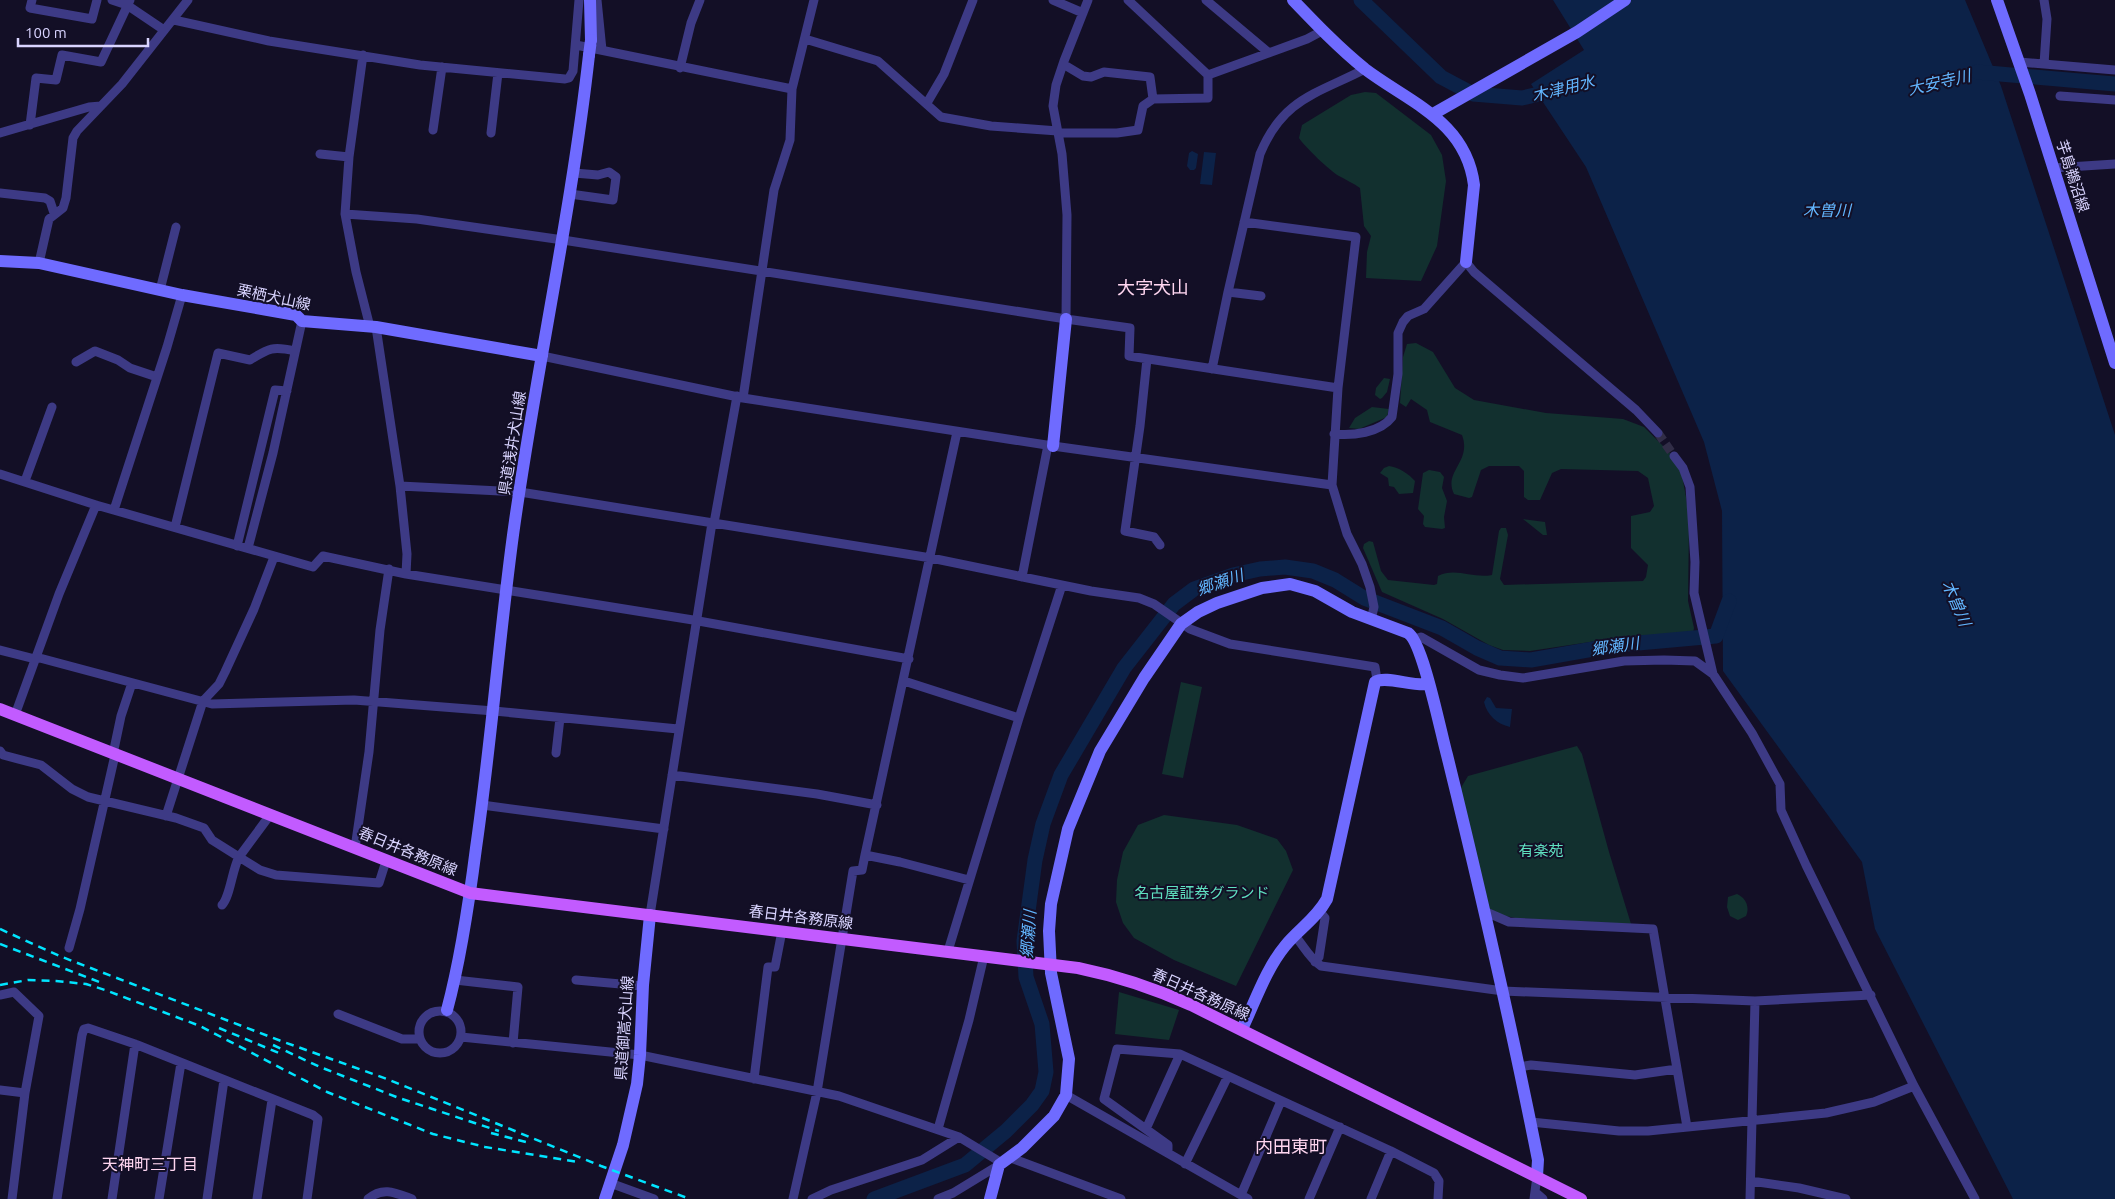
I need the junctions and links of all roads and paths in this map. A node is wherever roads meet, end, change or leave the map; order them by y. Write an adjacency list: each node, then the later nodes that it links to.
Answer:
1 (32, 0): 2 (street)
2 (97, 0)
3 (112, 0): 20 (street)
4 (188, 0): 23 (street)
5 (579, 0): 27 (street)
6 (590, 0): 56 (street, 県道浅井犬山線, bridge)
7 (597, 0): 22 (street)
8 (602, 0): 22 (street)
9 (700, 0): 35 (street)
10 (814, 0): 26 (street)
11 (973, 0): 44 (street)
12 (1053, 0): 21 (street)
13 (1088, 0): 21 (street)
14 (1128, 0): 39 (street)
15 (1206, 0): 29 (street)
16 (1293, 0): 25 (street)
17 (1625, 0): 46 (street)
18 (1997, 0): 33 (street, 芋島鵜沼線)
19 (2044, 0): 32 (street)
20 (129, 3): 24 (street); 47 (street)
21 (1083, 13): 31 (street)
22 (600, 16): 28 (street)
23 (174, 20): 24 (street); 30 (street)
24 (164, 30): 45 (street)
25 (1322, 31): 29 (street); 36 (street)
26 (805, 39): 40 (street); 44 (street)
27 (576, 45): 28 (street); 38 (street)
28 (602, 50): 35 (street)
29 (1269, 53): 39 (street)
30 (363, 55): 34 (street); 53 (street)
31 (1062, 64): 42 (street); 49 (street)
32 (2044, 64): 33 (street); 37 (street)
33 (2019, 65): 55 (street, 芋島鵜沼線)
34 (442, 67): 38 (street); 48 (street)
35 (680, 68): 40 (street)
36 (1365, 69): 46 (street); 61 (street)
37 (2115, 70)
38 (498, 73): 51 (street)
39 (1208, 75): 42 (street)
40 (792, 89): 67 (street)
41 (2060, 96): 43 (street)
42 (1154, 99): 49 (street)
43 (2115, 100)
44 (927, 103): 49 (street)
45 (101, 106): 47 (street); 59 (street)
46 (1433, 114): 65 (street)
47 (30, 125): 50 (street)
48 (433, 130)
49 (1059, 132): 72 (street)
50 (0, 133)
51 (491, 133)
52 (320, 154): 53 (street)
53 (349, 157): 60 (street)
54 (2115, 164): 55 (street)
55 (2053, 168): 79 (street, 芋島鵜沼線)
56 (574, 173): 58 (street, 県道浅井犬山線); 58 (street)
57 (0, 193): 59 (street)
58 (570, 194): 63 (street, 県道浅井犬山線)
59 (54, 213): 66 (street)
60 (345, 214): 63 (street); 74 (street)
61 (1244, 222): 69 (street); 82 (street)
62 (176, 227): 68 (street)
63 (563, 240): 67 (street); 76 (street, 県道浅井犬山線)
64 (0, 261): 66 (street, 栗栖犬山線)
65 (1466, 262): 87 (street); 88 (street)
66 (39, 263): 68 (street, 栗栖犬山線)
67 (761, 272): 72 (street); 84 (street)
68 (160, 290): 70 (street, 栗栖犬山線)
69 (1228, 292): 71 (street); 80 (street)
70 (182, 295): 73 (street, 栗栖犬山線); 81 (street)
71 (1261, 296)
72 (1066, 320): 77 (street); 89 (street)
73 (302, 321): 74 (street, 栗栖犬山線); 75 (street)
74 (373, 327): 76 (street, 栗栖犬山線); 95 (street)
75 (296, 351): 83 (street); 100 (street)
76 (542, 356): 84 (street); 96 (street, 県道浅井犬山線)
77 (1147, 359): 80 (street); 91 (street)
78 (76, 362): 81 (street)
79 (2115, 363)
80 (1212, 369): 82 (street)
81 (157, 377): 98 (street)
82 (1338, 388): 88 (street)
83 (287, 391): 102 (street); 103 (street)
84 (740, 397): 86 (street); 99 (street)
85 (52, 407): 93 (street)
86 (957, 432): 89 (street); 105 (street)
87 (1658, 433)
88 (1334, 434): 94 (street)
89 (1050, 445): 91 (street); 108 (street)
90 (1674, 456): 118 (street)
91 (1136, 458): 94 (street); 101 (street)
92 (0, 474): 93 (street)
93 (25, 481): 97 (street)
94 (1332, 485): 111 (street)
95 (400, 486): 96 (street); 107 (street)
96 (520, 492): 99 (street); 110 (street, 県道浅井犬山線)
97 (96, 505): 98 (street); 116 (street)
98 (114, 510): 100 (street)
99 (713, 523): 105 (street); 112 (street)
100 (175, 527): 102 (street)
101 (1160, 545)
102 (237, 546): 103 (street)
103 (248, 548): 104 (street)
104 (274, 557): 106 (street); 123 (street)
105 (931, 558): 108 (street); 117 (street)
106 (389, 569): 107 (street); 124 (street)
107 (406, 574): 110 (street)
108 (1022, 576): 109 (street)
109 (1062, 585): 113 (street); 129 (street)
110 (507, 590): 112 (street); 126 (street, 県道浅井犬山線)
111 (1371, 620): 113 (street); 114 (street)
112 (696, 621): 117 (street); 130 (street)
113 (1178, 622): 119 (street); 159 (street)
114 (1415, 639): 118 (street); 122 (street)
115 (0, 650): 116 (street)
116 (36, 658): 121 (street); 127 (street)
117 (909, 659): 120 (street)
118 (1713, 674): 165 (street)
119 (1377, 680): 122 (street); 149 (street)
120 (904, 681): 129 (street); 138 (street)
121 (132, 683): 123 (street); 133 (street)
122 (1429, 684): 150 (street)
123 (203, 701): 124 (street); 135 (street)
124 (372, 702): 126 (street); 142 (street)
125 (0, 709): 127 (main road, 春日井各務原線)
126 (494, 711): 128 (street); 137 (street, 県道浅井犬山線)
127 (14, 715): 133 (main road, 春日井各務原線)
128 (560, 718): 130 (street); 132 (street)
129 (1019, 718): 146 (street)
130 (678, 729): 134 (street)
131 (0, 751): 136 (street)
132 (556, 753)
133 (114, 754): 135 (main road, 春日井各務原線); 136 (street)
134 (672, 774): 138 (street); 141 (street)
135 (178, 779): 139 (main road, 春日井各務原線); 140 (street)
136 (103, 802): 140 (street); 155 (street)
137 (482, 805): 141 (street); 147 (street, 県道浅井犬山線)
138 (877, 805): 143 (street)
139 (270, 815): 142 (main road, 春日井各務原線); 144 (street)
140 (166, 816): 144 (street)
141 (664, 829): 151 (street)
142 (354, 848): 145 (main road, 春日井各務原線)
143 (865, 855): 146 (street); 154 (street)
144 (239, 857): 145 (street); 148 (street)
145 (386, 861): 147 (main road, 春日井各務原線)
146 (969, 880): 156 (street)
147 (470, 893): 151 (main road, 春日井各務原線); 160 (street, 県道浅井犬山線)
148 (222, 905)
149 (1320, 912): 153 (street); 158 (street)
150 (1486, 912): 163 (street); 166 (street)
151 (650, 915): 152 (main road, 春日井各務原線); 162 (street, 県道御嵩犬山線)
152 (782, 931): 154 (main road, 春日井各務原線); 181 (street)
153 (1294, 936): 158 (street); 170 (street)
154 (841, 938): 156 (main road, 春日井各務原線); 185 (street)
155 (69, 948)
156 (948, 951): 157 (main road, 春日井各務原線)
157 (984, 956): 159 (main road, 春日井各務原線); 194 (street)
158 (1315, 962): 163 (street)
159 (1044, 964): 170 (main road, 春日井各務原線); 187 (street)
160 (455, 980): 168 (street, 県道浅井犬山線); 173 (street)
161 (576, 980): 162 (street)
162 (643, 986): 176 (street, 県道御嵩犬山線)
163 (1503, 991): 166 (street); 178 (street)
164 (0, 995): 186 (street)
165 (1871, 995): 167 (street); 183 (street)
166 (1666, 998): 167 (street); 179 (street)
167 (1755, 1001): 190 (street)
168 (447, 1010): 171 (street); 172 (street)
169 (338, 1014): 172 (street)
170 (1242, 1029): 202 (main road, 春日井各務原線)
171 (461, 1037): 172 (street); 173 (street)
172 (420, 1039)
173 (513, 1043): 176 (street)
174 (135, 1044): 177 (street); 209 (street); 210 (street)
175 (1180, 1054): 180 (street); 195 (street); 195 (street)
176 (640, 1055): 181 (street); 204 (street, 県道御嵩犬山線)
177 (181, 1063): 182 (street); 211 (street)
178 (1519, 1067): 179 (street); 191 (street)
179 (1677, 1069): 192 (street)
180 (1228, 1076): 189 (street); 201 (street)
181 (754, 1079): 185 (street)
182 (224, 1080): 188 (street); 212 (street)
183 (1914, 1086): 190 (street); 231 (street)
184 (0, 1090): 186 (street)
185 (817, 1092): 194 (street); 219 (street)
186 (26, 1093): 208 (street)
187 (1066, 1096): 198 (street); 199 (street)
188 (272, 1100): 213 (street); 214 (street)
189 (1281, 1101): 193 (street); 207 (street)
190 (1752, 1121): 192 (street); 203 (street)
191 (1531, 1122): 192 (street); 202 (street)
192 (1688, 1127)
193 (1340, 1128): 197 (street); 224 (street)
194 (938, 1129): 196 (street)
195 (1146, 1129): 198 (street)
196 (959, 1137): 200 (street); 220 (street)
197 (1391, 1151): 225 (street); 226 (street)
198 (1168, 1153): 201 (street)
199 (1011, 1158): 200 (street); 223 (street)
200 (996, 1161): 221 (street); 222 (street)
201 (1185, 1164): 207 (street)
202 (1537, 1176): 206 (street); 228 (main road, 春日井各務原線)
203 (1751, 1181): 229 (street); 230 (street)
204 (610, 1183): 217 (street, 県道御嵩犬山線); 218 (street)
205 (397, 1196): 215 (street); 216 (street)
206 (1534, 1196): 227 (street)
207 (1245, 1197)
208 (12, 1199)
209 (57, 1199)
210 (112, 1199)
211 (159, 1199)
212 (207, 1199)
213 (256, 1199)
214 (306, 1199)
215 (368, 1199)
216 (412, 1199)
217 (605, 1199)
218 (654, 1199)
219 (793, 1199)
220 (812, 1199)
221 (938, 1199)
222 (990, 1199)
223 (1121, 1199)
224 (1309, 1199)
225 (1371, 1199)
226 (1438, 1199)
227 (1543, 1199)
228 (1581, 1199)
229 (1750, 1199)
230 (1846, 1199)
231 (1975, 1199)

